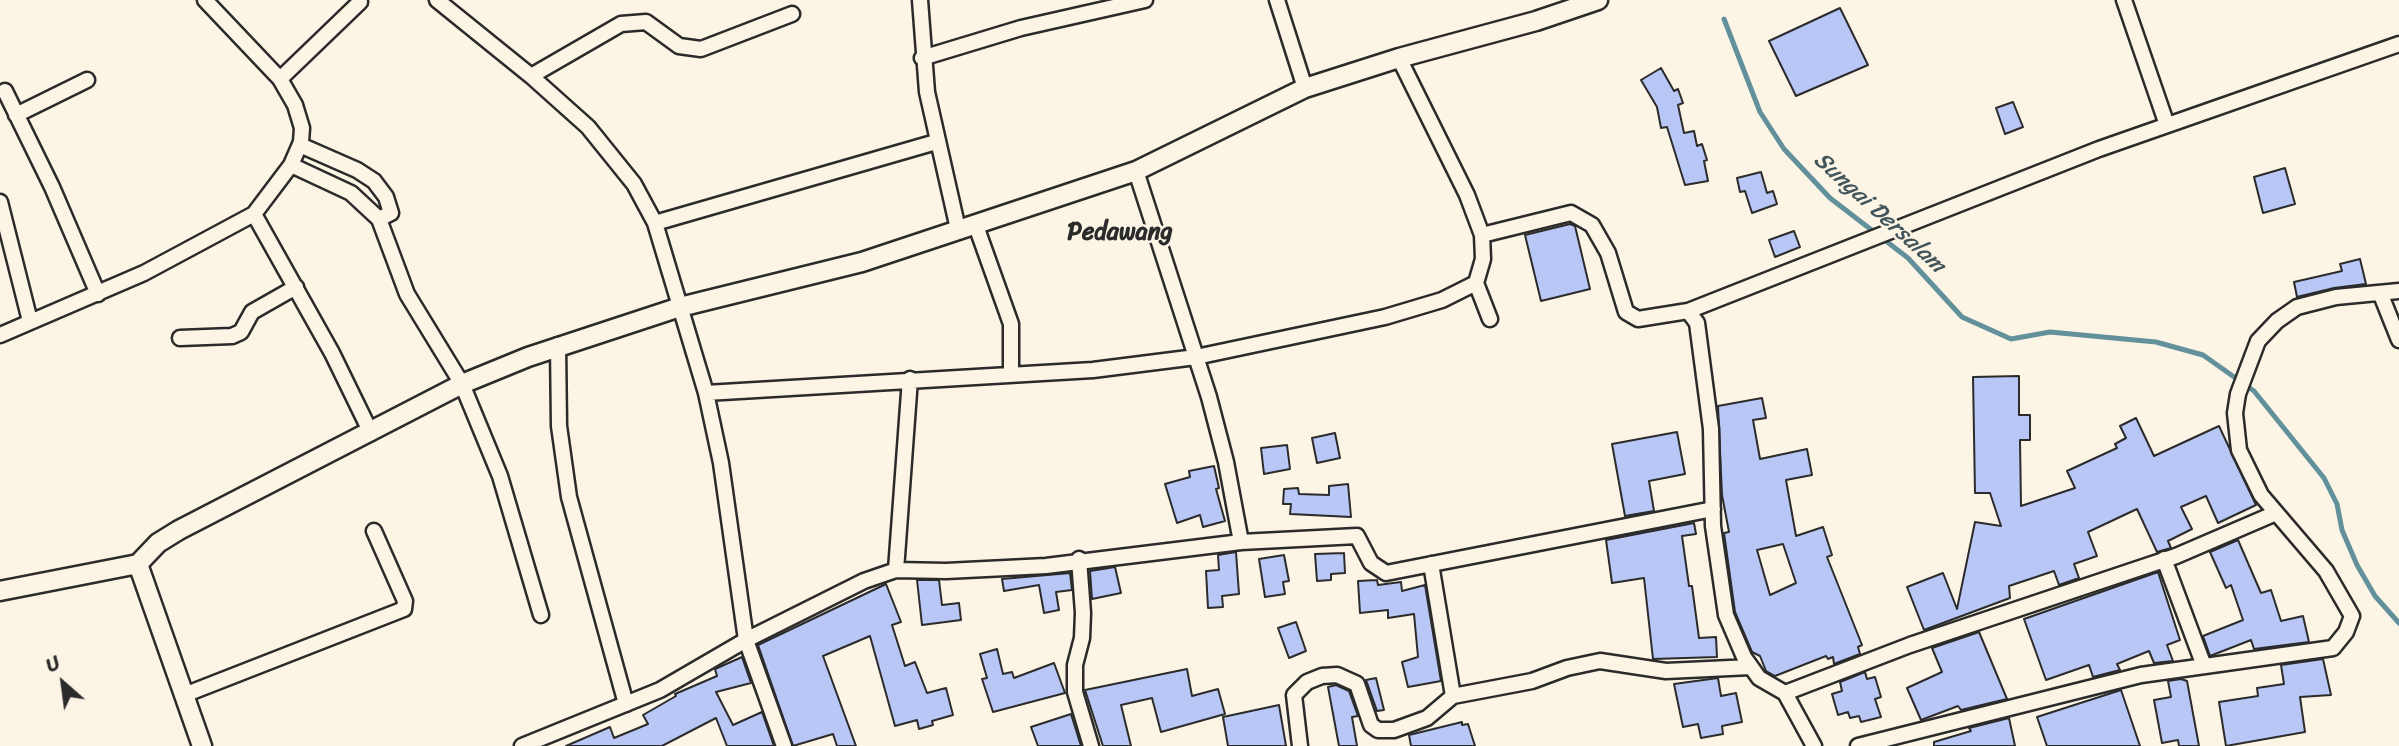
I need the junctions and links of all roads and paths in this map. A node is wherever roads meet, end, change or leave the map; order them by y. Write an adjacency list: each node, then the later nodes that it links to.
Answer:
1 (205, 0): 15 (street)
2 (437, 0): 14 (street)
3 (920, 0): 12 (street)
4 (1145, 0): 12 (street)
5 (1277, 0): 17 (street)
6 (1598, 0): 9 (street)
7 (2124, 0): 20 (street)
8 (360, 1): 15 (street)
9 (1569, 5): 13 (street)
10 (792, 13): 14 (street)
11 (2399, 44): 20 (street)
12 (922, 58): 21 (street)
13 (1399, 58): 17 (street); 30 (street)
14 (531, 76): 28 (street)
15 (279, 79): 22 (street)
16 (87, 80): 19 (street)
17 (1305, 88): 24 (street)
18 (5, 91): 19 (street)
19 (16, 115): 34 (street)
20 (2167, 125): 37 (street)
21 (936, 142): 28 (street); 29 (street)
22 (300, 145): 23 (street); 27 (street)
23 (291, 165): 26 (street); 27 (street)
24 (1136, 171): 29 (street); 44 (street)
25 (0, 202): 39 (street)
26 (254, 214): 32 (street); 34 (street)
27 (385, 216): 47 (street)
28 (655, 223): 36 (street)
29 (967, 226): 36 (street); 45 (street)
30 (1482, 235): 31 (street); 37 (street)
31 (1476, 283): 38 (street); 44 (street)
32 (296, 287): 41 (street); 49 (street)
33 (2399, 292): 35 (street)
34 (98, 293): 39 (street)
35 (2381, 295): 42 (street); 51 (street)
36 (680, 307): 43 (street); 48 (street)
37 (1688, 311): 50 (street)
38 (1490, 319)
39 (30, 321): 40 (street)
40 (0, 334)
41 (180, 338)
42 (2399, 340)
43 (558, 345): 47 (street); 67 (street)
44 (1196, 356): 45 (street); 53 (street)
45 (1011, 374): 46 (street)
46 (910, 379): 48 (street); 58 (street)
47 (462, 384): 49 (street); 60 (street)
48 (706, 393): 61 (street)
49 (371, 433): 56 (street)
50 (1713, 509): 57 (street); 63 (street)
51 (2276, 513): 55 (street); 62 (street)
52 (374, 531): 65 (street)
53 (1241, 542): 54 (street); 57 (street)
54 (1079, 559): 58 (street); 71 (street)
55 (2164, 559): 62 (street); 64 (street)
56 (138, 564): 59 (street); 65 (street)
57 (1431, 564): 66 (street)
58 (896, 570): 61 (street)
59 (0, 592)
60 (541, 615)
61 (746, 640): 67 (street); 70 (street)
62 (2204, 666): 74 (street)
63 (1751, 667): 64 (street); 66 (street)
64 (1785, 693): 73 (street)
65 (184, 695): 68 (street)
66 (1453, 696): 72 (street)
67 (626, 704): 69 (street)
68 (201, 746)
69 (522, 746)
70 (784, 746)
71 (1091, 746)
72 (1300, 746)
73 (1814, 746)
74 (1858, 746)

